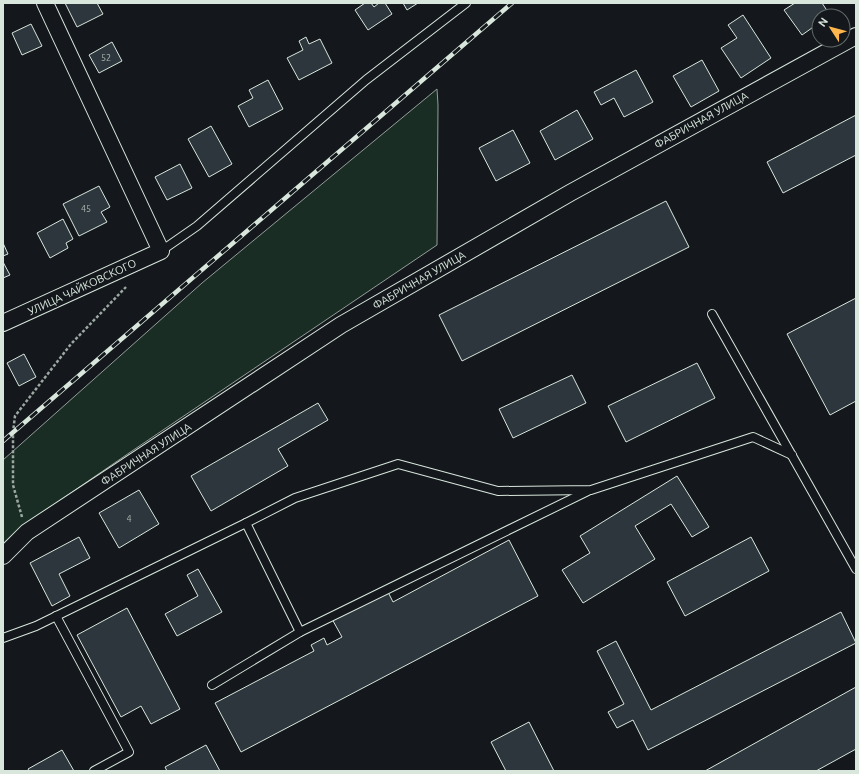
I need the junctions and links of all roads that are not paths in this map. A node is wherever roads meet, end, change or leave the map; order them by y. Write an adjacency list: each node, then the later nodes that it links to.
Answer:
1 (45, 3): 4 (street)
2 (466, 3): 4 (lane)
3 (856, 36): 10 (street, ФАБРИЧНАЯ УЛИЦА)
4 (161, 251): 6 (street, УЛИЦА ЧАЙКОВСКОГО)
5 (712, 314): 7 (lane)
6 (3, 323)
7 (792, 455): 8 (lane); 11 (lane)
8 (591, 490): 9 (lane); 13 (lane)
9 (246, 523): 12 (lane); 13 (lane)
10 (3, 556)
11 (856, 569)
12 (56, 616): 14 (lane); 16 (lane)
13 (300, 632): 15 (lane)
14 (3, 638)
15 (212, 684)
16 (94, 771)

